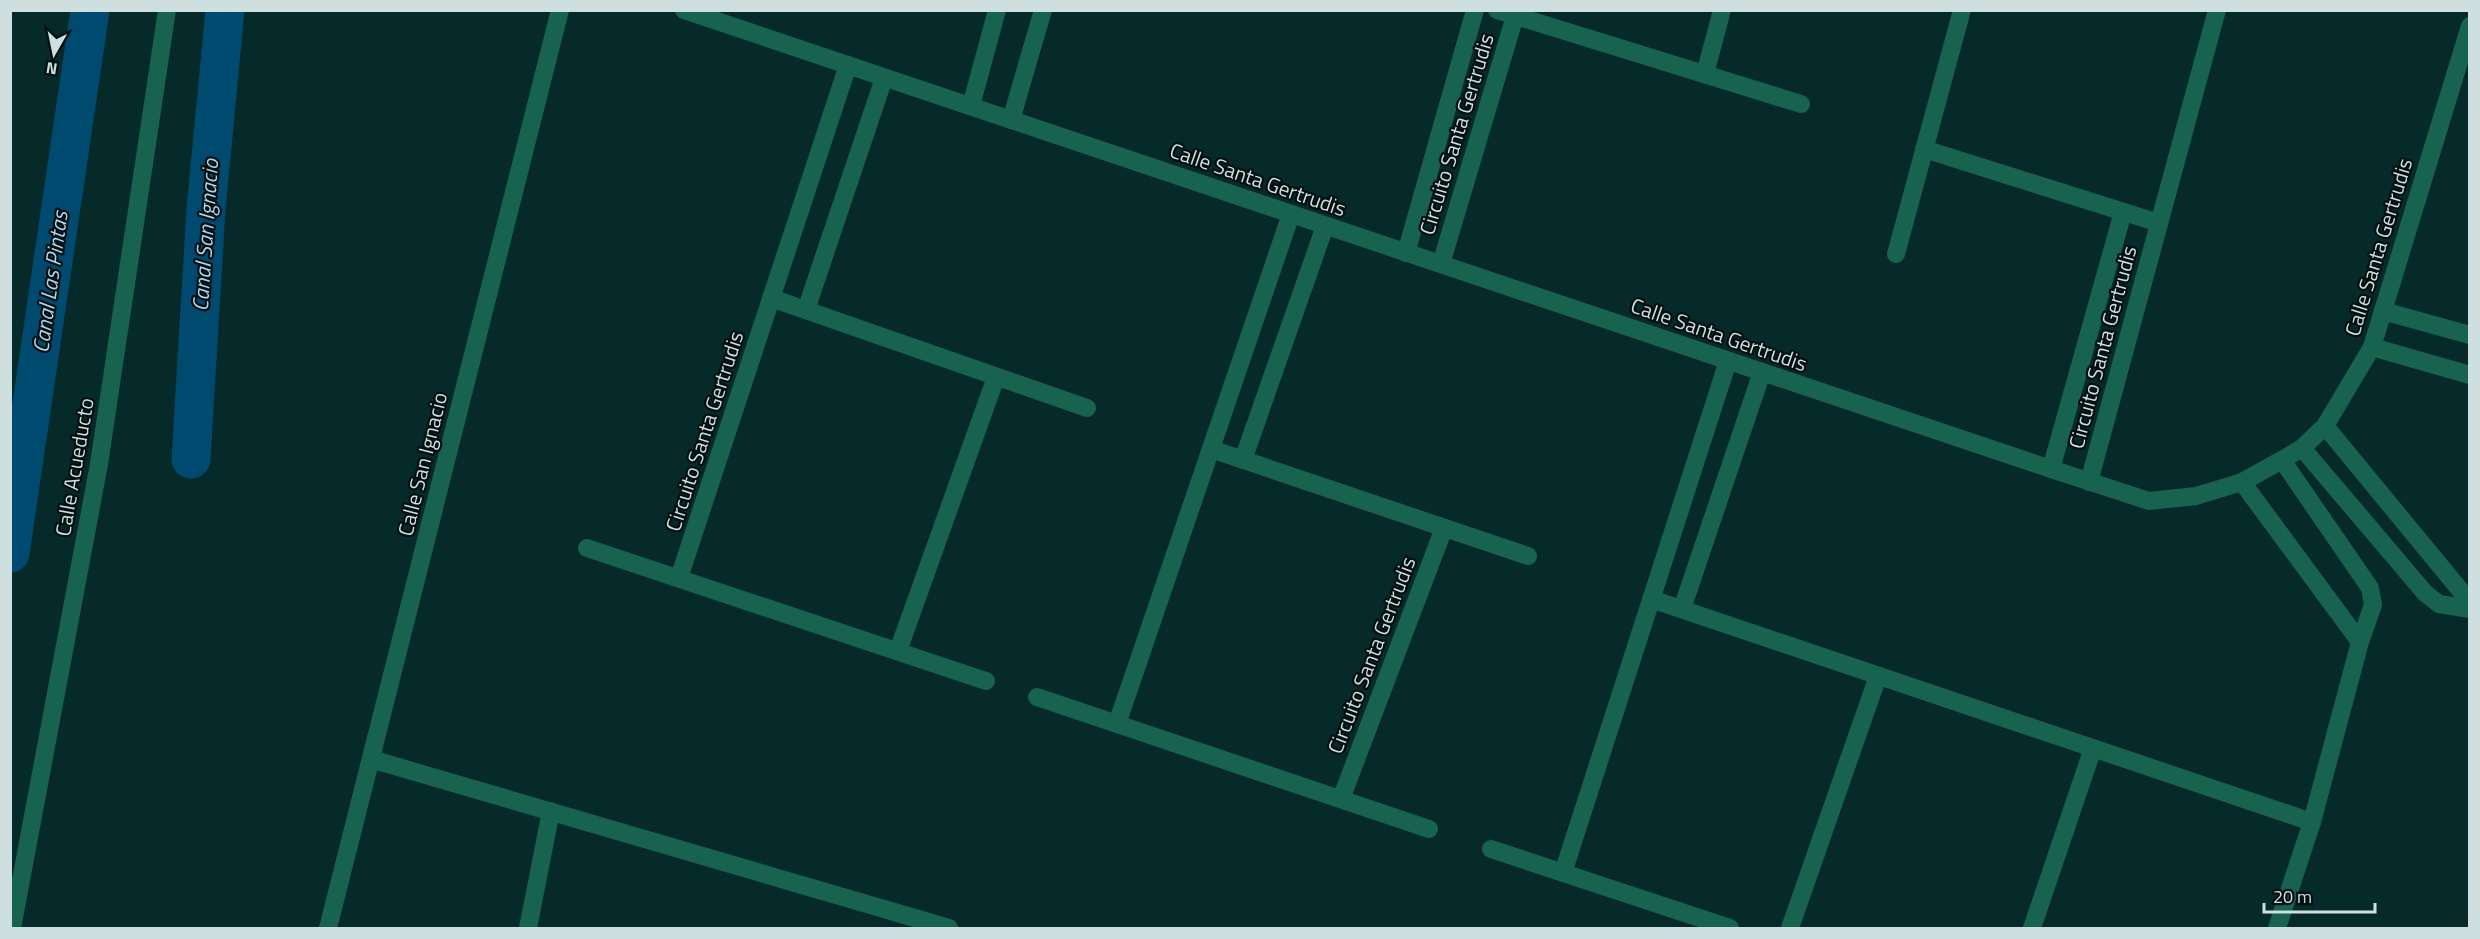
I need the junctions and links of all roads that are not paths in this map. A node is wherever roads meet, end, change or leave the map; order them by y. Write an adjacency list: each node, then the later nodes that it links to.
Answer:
1 (168, 10): 67 (street, Calle Acueducto)
2 (560, 10): 60 (street, Calle San Ignacio)
3 (684, 10): 11 (street, Calle Santa Gertrudis)
4 (997, 10): 17 (street)
5 (1043, 10): 18 (street)
6 (1475, 10): 24 (street, Circuito Santa Gertrudis)
7 (1722, 10): 14 (street)
8 (1962, 10): 19 (street)
9 (2217, 10): 22 (street, Circuito Santa Gertrudis)
10 (1506, 13): 14 (street, Circuito Santa Gertrudis); 26 (street, Circuito Santa Gertrudis)
11 (737, 19): 13 (street, Calle Santa Gertrudis)
12 (2469, 26): 29 (street, Calle Santa Gertrudis)
13 (848, 65): 15 (street, Calle Santa Gertrudis); 27 (street, Circuito Santa Gertrudis)
14 (1705, 74): 16 (street, Circuito Santa Gertrudis)
15 (884, 78): 17 (street, Calle Santa Gertrudis); 28 (street)
16 (1802, 104)
17 (971, 106): 18 (street, Calle Santa Gertrudis)
18 (1011, 120): 21 (street, Calle Santa Gertrudis)
19 (1924, 149): 20 (street, Circuito Santa Gertrudis); 25 (street)
20 (2123, 212): 22 (street, Circuito Santa Gertrudis); 42 (street, Circuito Santa Gertrudis)
21 (1291, 214): 23 (street, Calle Santa Gertrudis); 39 (street)
22 (2159, 223): 43 (street, Circuito Santa Gertrudis)
23 (1325, 225): 24 (street, Calle Santa Gertrudis); 40 (street)
24 (1406, 253): 26 (street, Calle Santa Gertrudis)
25 (1896, 254)
26 (1441, 264): 32 (street, Calle Santa Gertrudis)
27 (771, 298): 28 (street); 48 (street, Circuito Santa Gertrudis)
28 (806, 310): 35 (street)
29 (2383, 311): 30 (street); 31 (street, Calle Santa Gertrudis)
30 (2469, 335)
31 (2372, 347): 34 (street); 37 (street, Calle Santa Gertrudis)
32 (1728, 361): 33 (street, Calle Santa Gertrudis); 49 (street)
33 (1762, 372): 42 (street, Calle Santa Gertrudis); 51 (street)
34 (2469, 375)
35 (996, 377): 36 (street); 54 (street)
36 (1087, 408)
37 (2325, 426): 38 (street, Calle Santa Gertrudis); 50 (street)
38 (2302, 448): 41 (street, Calle Santa Gertrudis); 52 (street)
39 (1211, 449): 40 (street); 58 (street)
40 (1243, 460): 45 (street)
41 (2282, 460): 44 (street, Calle Santa Gertrudis); 53 (street)
42 (2050, 469): 43 (street, Calle Santa Gertrudis)
43 (2089, 482): 44 (street, Calle Santa Gertrudis)
44 (2242, 482): 53 (street)
45 (1444, 528): 47 (street); 61 (street, Circuito Santa Gertrudis)
46 (587, 548): 48 (street)
47 (1528, 556)
48 (679, 578): 54 (street)
49 (1651, 599): 51 (street); 66 (street)
50 (2469, 602)
51 (1682, 609): 55 (street)
52 (2469, 609)
53 (2360, 642): 63 (street)
54 (898, 651): 56 (street)
55 (1878, 676): 59 (street); 72 (street)
56 (986, 681)
57 (1037, 697): 58 (street)
58 (1117, 724): 61 (street)
59 (2093, 748): 63 (street); 73 (street)
60 (371, 759): 62 (street); 68 (street, Calle San Ignacio)
61 (1341, 799): 64 (street)
62 (551, 811): 69 (street); 70 (street)
63 (2312, 822): 74 (street)
64 (1429, 829)
65 (1491, 849): 66 (street)
66 (1563, 873): 71 (street)
67 (12, 928)
68 (328, 928)
69 (528, 928)
70 (949, 928)
71 (1730, 928)
72 (1790, 928)
73 (2032, 928)
74 (2277, 928)

